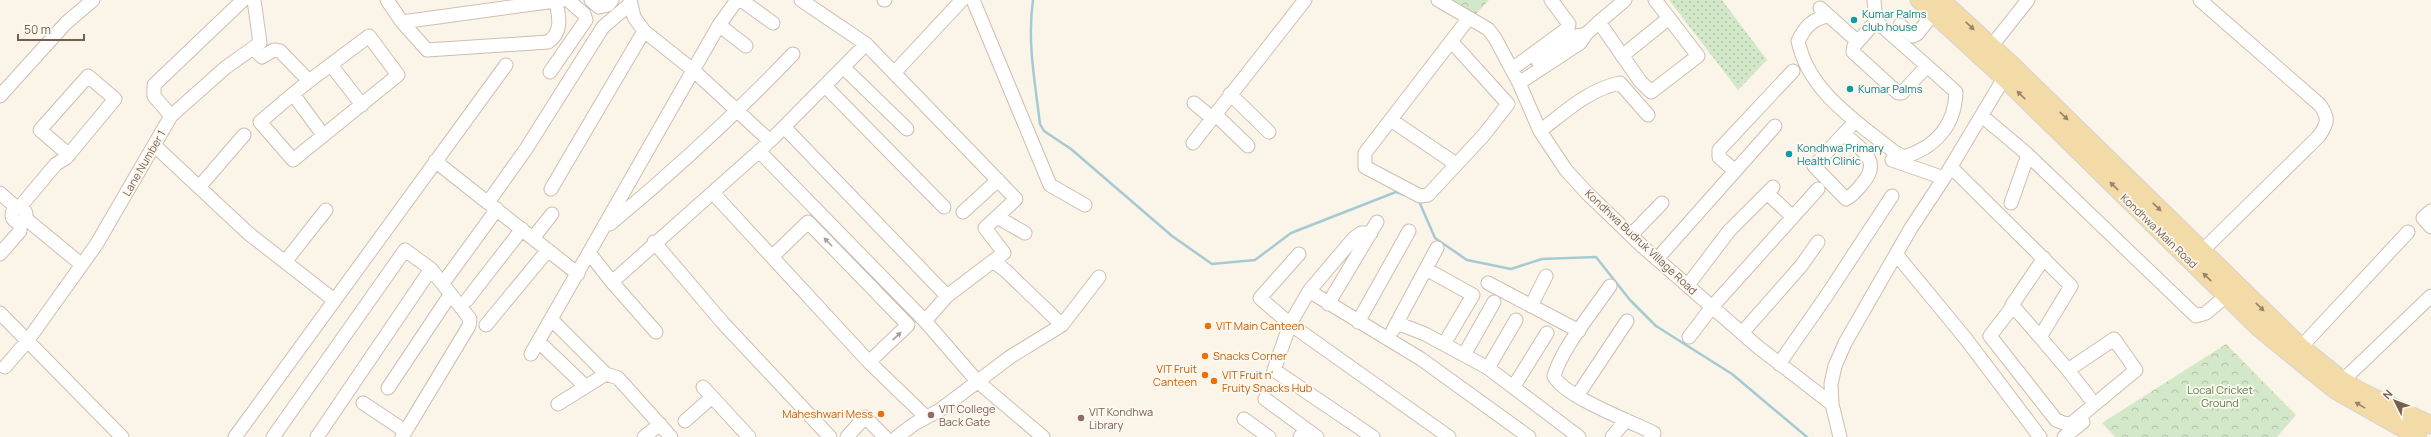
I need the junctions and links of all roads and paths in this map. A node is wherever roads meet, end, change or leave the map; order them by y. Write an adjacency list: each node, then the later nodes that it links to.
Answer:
1 (93, 0): 56 (street)
2 (243, 0): 61 (street)
3 (254, 0): 38 (street)
4 (387, 0): 27 (street)
5 (562, 0): 27 (street); 27 (street); 48 (street)
6 (591, 0): 7 (street)
7 (612, 0)
8 (801, 0): 36 (street)
9 (962, 0): 49 (street)
10 (973, 0): 95 (street)
11 (1305, 0): 55 (street)
12 (1438, 0): 24 (street, Kondhwa Budruk Village Road)
13 (1551, 0): 50 (street)
14 (1559, 0): 33 (street)
15 (1625, 0): 28 (street)
16 (1655, 0): 25 (street)
17 (1874, 0): 26 (street)
18 (1919, 0): 23 (main road, Kondhwa Main Road)
19 (2028, 0): 39 (street)
20 (2200, 0): 118 (street)
21 (734, 1): 29 (street); 30 (street)
22 (630, 2): 32 (street); 94 (street)
23 (1937, 7): 31 (street); 39 (main road, Kondhwa Main Road)
24 (1469, 18): 34 (street); 50 (street, Kondhwa Budruk Village Road)
25 (1669, 18): 41 (street); 41 (street)
26 (1876, 21): 35 (street); 44 (street)
27 (402, 22)
28 (1599, 22): 33 (street); 41 (street)
29 (773, 23)
30 (719, 25): 37 (street); 46 (street)
31 (1900, 25)
32 (644, 31): 46 (street); 86 (street)
33 (1586, 34): 50 (street)
34 (1451, 41): 64 (street); 81 (street)
35 (1857, 41): 44 (street); 44 (street)
36 (866, 44): 45 (street); 49 (street)
37 (746, 46)
38 (253, 48): 52 (street); 61 (street, Lane Number 1)
39 (1987, 52): 51 (main road, Kondhwa Main Road); 118 (main road, Kondhwa Main Road, one-way to 118)
40 (793, 54): 59 (street)
41 (1622, 56)
42 (331, 65): 52 (street); 58 (street); 58 (street)
43 (506, 65): 80 (street)
44 (1927, 66)
45 (844, 68): 53 (street); 68 (street)
46 (693, 70): 59 (street); 107 (street)
47 (1793, 70): 82 (street)
48 (550, 72)
49 (894, 73): 84 (street)
50 (1516, 76): 69 (street, Kondhwa Budruk Village Road)
51 (2004, 78): 63 (street); 139 (main road, Kondhwa Main Road, one-way to 51)
52 (309, 81): 54 (street)
53 (826, 87): 66 (street); 96 (street)
54 (293, 94): 72 (street); 72 (street)
55 (1230, 94): 62 (street); 70 (street)
56 (0, 96)
57 (1194, 103): 62 (street)
58 (362, 104): 72 (street)
59 (738, 112): 73 (street); 107 (street)
60 (1648, 115): 69 (street)
61 (171, 116): 75 (street, Lane Number 1)
62 (1213, 116): 74 (street); 76 (street)
63 (1982, 116): 78 (street); 83 (street)
64 (1391, 120): 81 (street); 81 (street)
65 (1775, 126): 82 (street)
66 (784, 127): 73 (street); 142 (street)
67 (1846, 128): 67 (street); 83 (street)
68 (907, 129)
69 (1540, 131): 112 (street, Kondhwa Budruk Village Road)
70 (1269, 132)
71 (244, 135): 85 (street)
72 (323, 135)
73 (770, 141): 77 (street)
74 (1193, 143)
75 (155, 146): 85 (street); 168 (street, Lane Number 1)
76 (1248, 146)
77 (759, 151): 89 (street); 154 (street)
78 (2028, 155): 92 (street); 139 (street)
79 (64, 161): 79 (street); 100 (street)
80 (436, 161): 94 (street); 144 (street)
81 (1456, 164)
82 (1735, 171): 125 (street)
83 (1948, 173): 122 (street); 124 (street)
84 (998, 180): 99 (street); 102 (street)
85 (200, 186): 128 (street)
86 (551, 189)
87 (1818, 189): 103 (street)
88 (0, 193): 100 (street)
89 (713, 193): 114 (street); 123 (street)
90 (1892, 196): 175 (street)
91 (1662, 203): 112 (street)
92 (2011, 203)
93 (0, 205): 100 (street)
94 (493, 205): 106 (street); 134 (street)
95 (1085, 205)
96 (944, 207)
97 (326, 210): 128 (street)
98 (2431, 211): 105 (street)
99 (963, 212)
100 (20, 214): 119 (street); 126 (street)
101 (552, 214): 113 (street)
102 (997, 217): 110 (street); 127 (street)
103 (1793, 217): 137 (street); 150 (street)
104 (1377, 222): 111 (street)
105 (2431, 227)
106 (522, 229): 113 (street); 145 (street)
107 (604, 229): 120 (street)
108 (1409, 231): 156 (street)
109 (2408, 232): 171 (street)
110 (1025, 233)
111 (1370, 233): 140 (street); 147 (street)
112 (1631, 235): 125 (street, Kondhwa Budruk Village Road)
113 (533, 238): 117 (street)
114 (654, 242): 135 (street); 210 (street)
115 (1818, 242): 164 (street)
116 (1436, 248): 130 (street)
117 (548, 250): 131 (street); 159 (street)
118 (2202, 251): 139 (main road, Kondhwa Main Road)
119 (0, 254)
120 (590, 254): 131 (street); 135 (street)
121 (1299, 254): 158 (street)
122 (1896, 254): 192 (street); 223 (street)
123 (772, 257): 174 (street); 174 (street, one-way to 123)
124 (2044, 258): 149 (street); 166 (street)
125 (1657, 259): 137 (street, Kondhwa Budruk Village Road)
126 (76, 260)
127 (993, 261): 142 (street); 160 (street)
128 (285, 262): 144 (street)
129 (431, 269): 141 (street); 205 (street); 206 (street)
130 (1426, 269): 157 (street); 170 (street)
131 (578, 274): 152 (street)
132 (1546, 276): 148 (street)
133 (1099, 277): 160 (street)
134 (446, 279)
135 (612, 282): 162 (street)
136 (1488, 283): 148 (street)
137 (1688, 285): 150 (street, Kondhwa Budruk Village Road)
138 (1610, 286): 161 (street)
139 (2232, 291): 171 (main road, Kondhwa Main Road, one-way to 171); 181 (main road, Kondhwa Main Road)
140 (1309, 292): 147 (street); 158 (street)
141 (450, 295): 185 (street); 201 (street)
142 (947, 296): 154 (street)
143 (2431, 296): 181 (street)
144 (334, 300): 204 (street)
145 (467, 300)
146 (1494, 302): 173 (street)
147 (1328, 304): 156 (street)
148 (1531, 306): 161 (street)
149 (2013, 306): 166 (street); 178 (street)
150 (1712, 307): 164 (street, Kondhwa Budruk Village Road); 165 (street)
151 (0, 313): 168 (street)
152 (552, 320): 169 (street); 179 (street)
153 (1516, 320): 177 (street)
154 (925, 321): 180 (street)
155 (1627, 321): 186 (street)
156 (1358, 322): 167 (street)
157 (1397, 322): 167 (street); 170 (street)
158 (1290, 324): 217 (street); 218 (street)
159 (486, 325)
160 (1062, 325): 180 (street)
161 (1579, 331): 186 (street)
162 (656, 332)
163 (1546, 333): 183 (street)
164 (1742, 333): 175 (street, Kondhwa Budruk Village Road)
165 (1689, 337)
166 (2040, 337): 178 (street)
167 (1388, 338): 219 (street)
168 (28, 340): 176 (street, Lane Number 1); 203 (street)
169 (539, 342): 172 (street); 182 (street)
170 (1444, 344): 173 (street)
171 (2301, 347): 181 (main road, Kondhwa Main Road)
172 (531, 354)
173 (1464, 354): 177 (street)
174 (869, 362): 193 (street)
175 (1779, 364): 192 (street, Kondhwa Budruk Village Road)
176 (5, 367)
177 (1488, 368): 183 (street)
178 (2068, 370): 188 (street)
179 (606, 374): 182 (street); 198 (street)
180 (977, 381): 193 (street); 214 (street)
181 (2338, 385): 199 (main road, Kondhwa Main Road); 225 (main road, Kondhwa Main Road, one-way to 181)
182 (585, 386): 191 (street)
183 (1514, 386): 220 (street)
184 (703, 387): 187 (street)
185 (388, 388)
186 (1577, 396): 195 (street)
187 (712, 397): 196 (street); 209 (street)
188 (2089, 397)
189 (1265, 399): 200 (street)
190 (363, 403): 201 (street)
191 (558, 404)
192 (1832, 404): 222 (street)
193 (926, 417): 213 (street)
194 (1244, 419): 215 (street)
195 (1626, 420): 202 (street); 221 (street)
196 (685, 421)
197 (2085, 421): 224 (street)
198 (660, 424): 207 (street); 208 (street)
199 (2431, 425)
200 (1303, 433): 216 (street)
201 (405, 435)
202 (1656, 436)
203 (122, 437)
204 (235, 437)
205 (273, 437)
206 (317, 437)
207 (644, 437)
208 (670, 437)
209 (749, 437)
210 (830, 437)
211 (847, 437): 212 (street)
212 (885, 437)
213 (897, 437)
214 (1043, 437)
215 (1269, 437)
216 (1317, 437)
217 (1373, 437)
218 (1449, 437)
219 (1529, 437)
220 (1578, 437)
221 (1612, 437)
222 (1840, 437)
223 (2040, 437)
224 (2064, 437)
225 (2418, 437)

